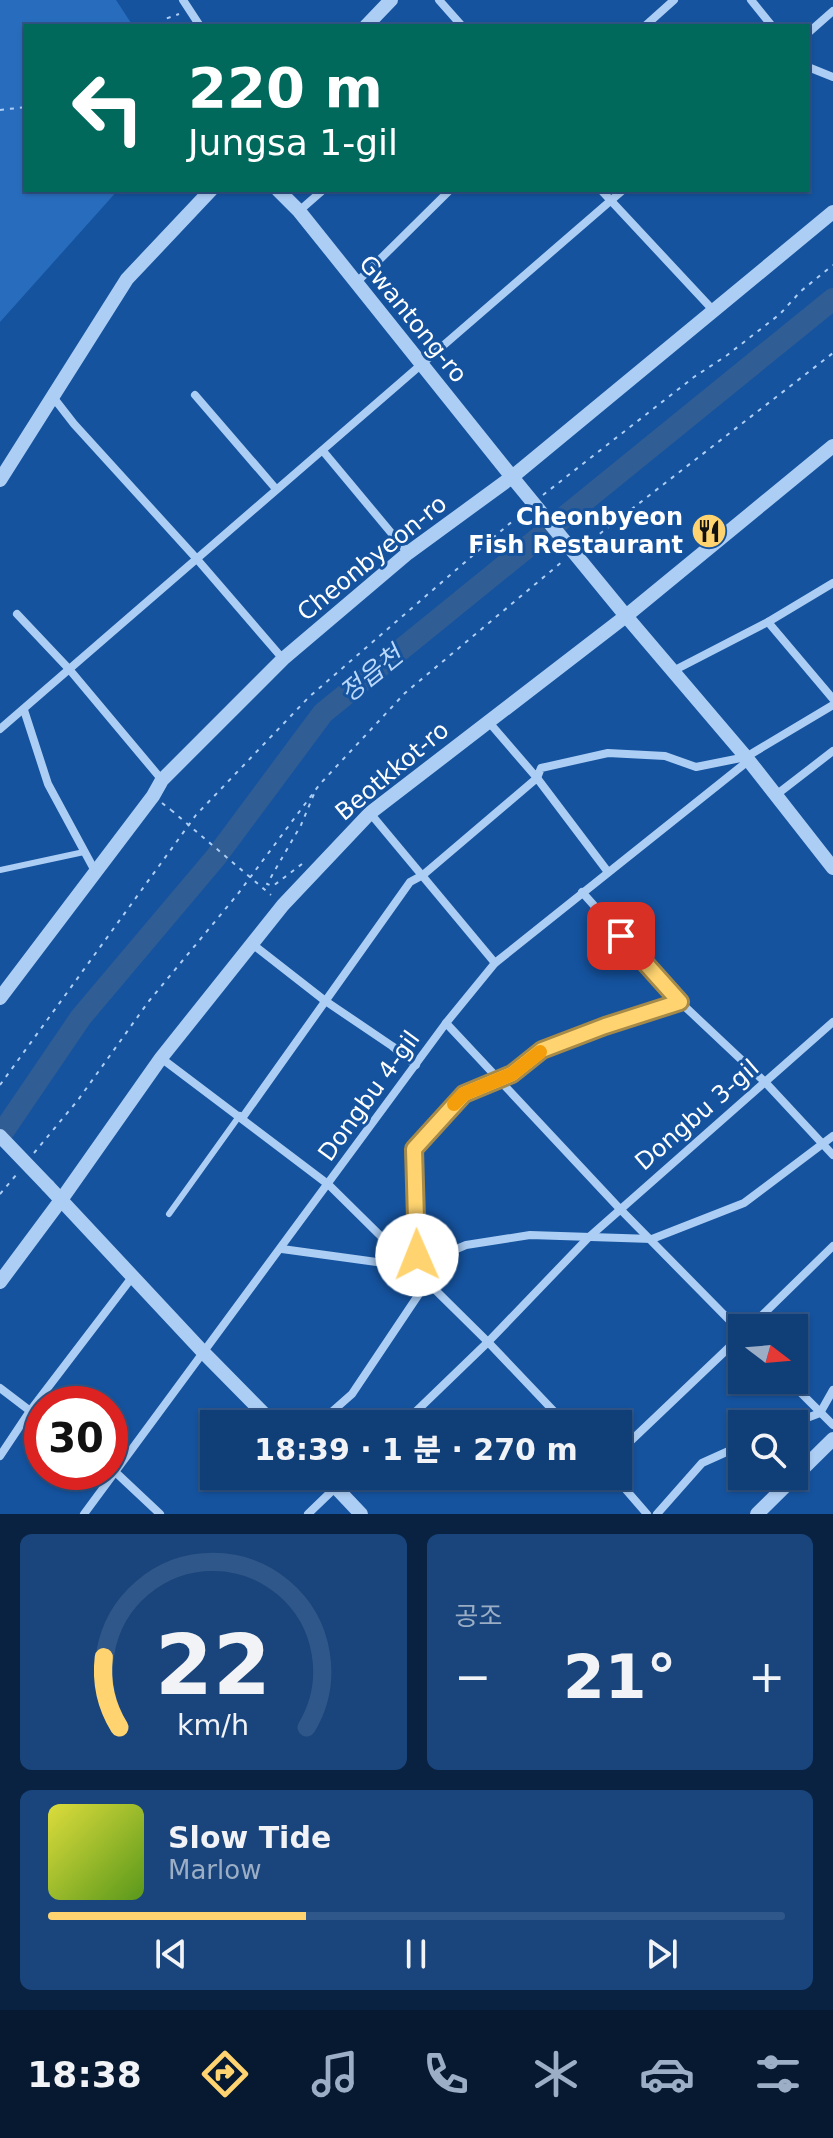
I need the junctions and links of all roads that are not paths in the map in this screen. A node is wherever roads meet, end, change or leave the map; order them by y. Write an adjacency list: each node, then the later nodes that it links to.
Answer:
1 (183, 0): 7 (street)
2 (391, 0): 8 (street)
3 (439, 0): 9 (street)
4 (674, 0): 10 (street)
5 (751, 0): 11 (street)
6 (833, 11): 12 (street)
7 (199, 24)
8 (368, 24)
9 (460, 24)
10 (647, 24)
11 (770, 24)
12 (810, 31)
13 (810, 68): 14 (street)
14 (833, 77)
15 (209, 192): 28 (street)
16 (280, 192): 22 (street, Gwantong-ro)
17 (321, 192): 22 (street)
18 (448, 192): 24 (street)
19 (603, 192): 21 (street)
20 (621, 192): 21 (street)
21 (611, 201): 25 (street); 26 (street)
22 (299, 211): 24 (street, Gwantong-ro)
23 (833, 212): 25 (street, Cheonbyeon-ro)
24 (356, 283): 26 (street, Gwantong-ro)
25 (712, 309): 31 (street, Cheonbyeon-ro)
26 (421, 364): 30 (street); 31 (street, Gwantong-ro)
27 (195, 395): 33 (street)
28 (53, 397): 32 (street); 35 (street)
29 (833, 446): 38 (street, Beotkkot-ro)
30 (323, 451): 33 (street); 34 (street)
31 (512, 477): 34 (street, Cheonbyeon-ro); 38 (street, Gwantong-ro, bridge)
32 (0, 480)
33 (276, 489): 35 (street)
34 (408, 553): 40 (street, Cheonbyeon-ro)
35 (196, 558): 40 (street); 41 (street)
36 (833, 583): 39 (street)
37 (17, 614): 41 (street)
38 (626, 616): 42 (street); 46 (street, Beotkkot-ro)
39 (768, 622): 42 (street); 43 (street)
40 (283, 659): 51 (street, Cheonbyeon-ro)
41 (69, 669): 45 (street); 51 (street)
42 (673, 671): 49 (street)
43 (833, 699)
44 (833, 705): 49 (street)
45 (24, 710): 47 (street); 54 (street)
46 (487, 720): 50 (street); 53 (street, Beotkkot-ro)
47 (0, 729)
48 (833, 751): 52 (street)
49 (747, 759): 50 (street); 52 (street); 58 (street, Dongbu 4-gil)
50 (537, 778): 58 (street); 59 (street)
51 (162, 780): 57 (street, Cheonbyeon-ro)
52 (776, 795): 55 (street)
53 (370, 813): 59 (street); 61 (street, Beotkkot-ro)
54 (84, 852): 56 (lane); 57 (street)
55 (833, 868)
56 (0, 870)
57 (95, 871): 63 (street, Cheonbyeon-ro)
58 (608, 872): 60 (street, Dongbu 4-gil)
59 (423, 875): 62 (street); 64 (street)
60 (582, 892): 62 (street, Dongbu 4-gil); 65 (street)
61 (251, 943): 64 (street); 68 (street, Beotkkot-ro)
62 (495, 963): 67 (street, Dongbu 4-gil)
63 (0, 998)
64 (324, 1000): 69 (street); 72 (street)
65 (680, 1002): 70 (street); 71 (street)
66 (833, 1022): 71 (street, Dongbu 3-gil)
67 (446, 1023): 69 (street, Dongbu 4-gil); 70 (street)
68 (161, 1058): 72 (street); 78 (street, Beotkkot-ro)
69 (416, 1065): 77 (street, Dongbu 4-gil)
70 (500, 1079): 79 (street); 85 (street)
71 (765, 1082): 75 (street); 79 (street, Dongbu 3-gil)
72 (241, 1116): 77 (street); 80 (lane)
73 (0, 1136): 78 (street, bridge)
74 (833, 1136): 75 (street)
75 (822, 1143): 76 (street); 82 (street)
76 (833, 1155)
77 (329, 1185): 84 (street, Dongbu 4-gil); 85 (street)
78 (61, 1200): 86 (street); 87 (street, Beotkkot-ro)
79 (620, 1209): 81 (street, Dongbu 3-gil); 82 (street)
80 (169, 1214)
81 (588, 1238): 82 (street); 85 (street); 90 (street, Dongbu 3-gil)
82 (652, 1239): 89 (street)
83 (833, 1246): 88 (street)
84 (282, 1249): 85 (street); 92 (street, Dongbu 4-gil)
85 (414, 1267): 90 (street); 99 (street)
86 (133, 1276): 92 (street); 93 (street)
87 (0, 1282)
88 (763, 1314)
89 (728, 1319)
90 (488, 1342): 100 (street, Dongbu 3-gil); 101 (street)
91 (728, 1347): 106 (street)
92 (204, 1353): 98 (street); 108 (street, Dongbu 4-gil)
93 (49, 1386)
94 (0, 1388): 97 (street)
95 (833, 1390): 102 (street)
96 (802, 1394): 102 (street)
97 (24, 1406)
98 (260, 1410)
99 (334, 1410)
100 (418, 1410)
101 (553, 1410)
102 (820, 1413): 103 (street); 105 (street)
103 (808, 1418)
104 (24, 1420): 110 (street)
105 (833, 1425)
106 (632, 1440)
107 (831, 1446): 122 (street)
108 (128, 1449)
109 (728, 1451): 121 (street)
110 (0, 1456)
111 (128, 1484): 117 (street)
112 (99, 1490): 116 (street, Dongbu 4-gil)
113 (334, 1490): 118 (street)
114 (338, 1490): 119 (street)
115 (626, 1490): 120 (street)
116 (84, 1514)
117 (160, 1514)
118 (308, 1514)
119 (361, 1514)
120 (647, 1514)
121 (657, 1514)
122 (757, 1514)

